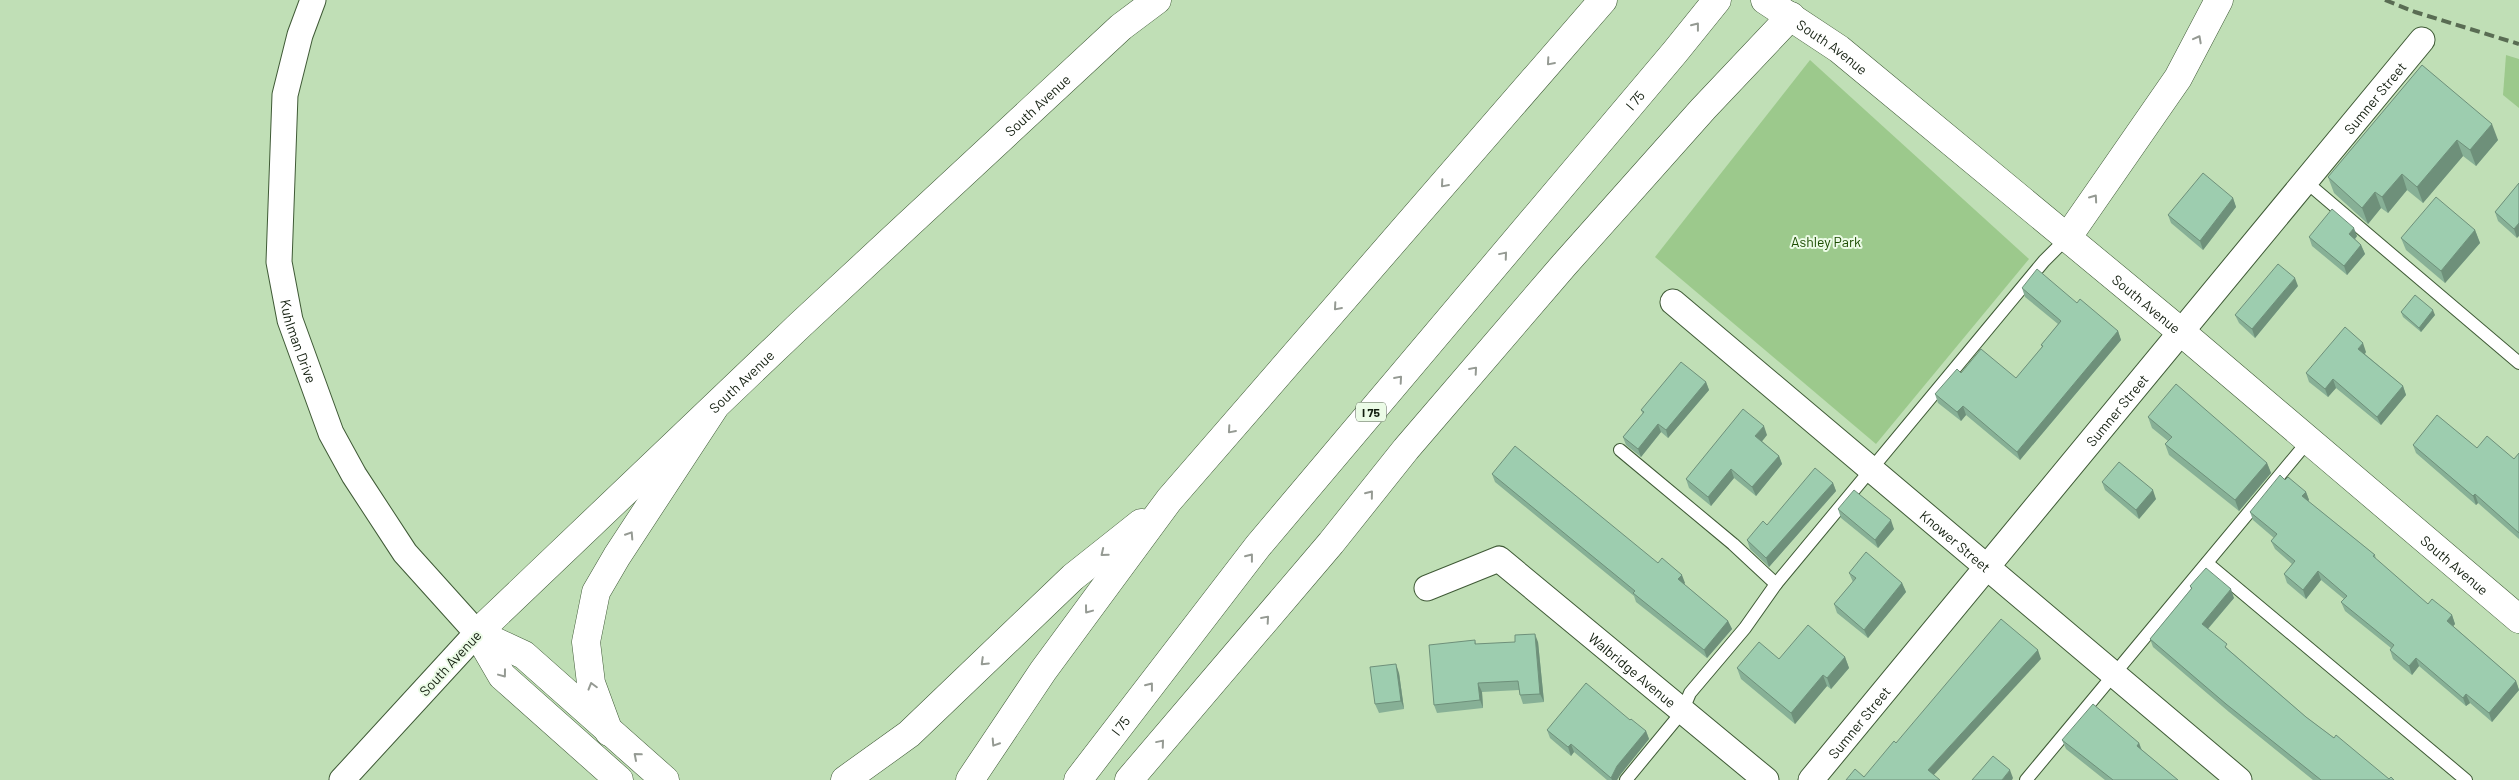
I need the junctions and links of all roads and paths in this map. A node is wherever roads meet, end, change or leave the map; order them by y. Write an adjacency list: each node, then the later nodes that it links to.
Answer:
1 (313, 0): 24 (street, Kuhlman Drive)
2 (1157, 0): 14 (main road, South Avenue)
3 (1603, 0): 18 (main road, one-way to 18)
4 (1717, 0): 33 (main road, I 75 / I 75, one-way to 4)
5 (1765, 0): 7 (main road, South Avenue)
6 (2219, 0): 10 (main road, one-way to 6)
7 (1791, 16): 10 (main road, South Avenue); 34 (main road, one-way to 7)
8 (2422, 40): 9 (street, Sumner Street)
9 (2305, 181): 12 (street, Sumner Street); 13 (lane)
10 (2066, 238): 12 (main road, South Avenue); 17 (lane)
11 (1673, 302): 17 (street, Knower Street)
12 (2180, 331): 15 (main road, South Avenue); 20 (street, Sumner Street)
13 (2519, 363)
14 (714, 408): 24 (main road, South Avenue); 27 (main road, one-way to 14)
15 (2309, 440): 19 (lane); 23 (main road, South Avenue)
16 (1620, 450): 21 (lane)
17 (1870, 469): 20 (street, Knower Street); 21 (lane)
18 (1169, 500): 31 (main road, one-way to 31); 32 (main road, one-way to 32)
19 (2207, 563): 25 (lane); 40 (lane)
20 (1988, 568): 25 (street, Knower Street); 37 (street, Sumner Street)
21 (1776, 584): 26 (lane)
22 (1427, 588): 26 (street, Walbridge Avenue)
23 (2519, 619)
24 (478, 633): 27 (main road); 28 (street, South Avenue); 29 (main road, one-way to 29)
25 (2114, 675): 38 (lane); 39 (street, Knower Street)
26 (1682, 712): 35 (lane); 36 (street, Walbridge Avenue)
27 (609, 732): 30 (main road, one-way to 27)
28 (342, 780)
29 (619, 780)
30 (665, 780)
31 (844, 780)
32 (970, 780)
33 (1078, 780)
34 (1129, 780)
35 (1626, 780)
36 (1766, 780)
37 (1812, 780)
38 (2026, 780)
39 (2239, 780)
40 (2466, 780)

